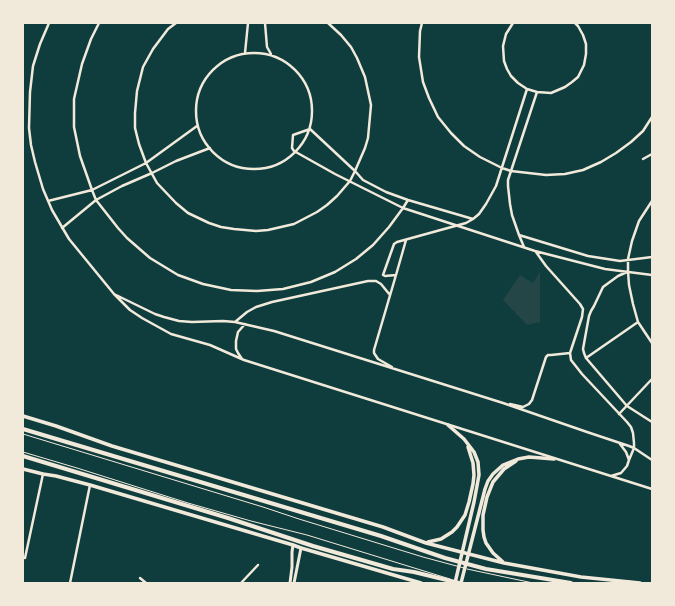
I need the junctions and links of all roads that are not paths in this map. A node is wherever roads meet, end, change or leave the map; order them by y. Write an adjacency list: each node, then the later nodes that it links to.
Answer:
1 (49, 23): 31 (street)
2 (99, 23): 27 (street)
3 (176, 23): 21 (street)
4 (248, 23): 10 (street)
5 (265, 23): 11 (street)
6 (328, 23): 23 (street)
7 (422, 23): 22 (street)
8 (513, 23): 12 (street)
9 (575, 23): 13 (street)
10 (245, 53): 11 (street); 15 (street)
11 (272, 54): 16 (street)
12 (526, 89): 13 (street); 22 (street)
13 (537, 92): 24 (street)
14 (652, 117): 24 (street)
15 (197, 126): 17 (street); 21 (street)
16 (310, 129): 18 (street); 18 (street); 23 (street)
17 (210, 148): 18 (street); 25 (street)
18 (295, 152): 26 (street)
19 (652, 154): 20 (street)
20 (643, 159)
21 (146, 163): 25 (street); 27 (street)
22 (502, 168): 24 (street); 33 (street)
23 (355, 171): 26 (street); 29 (street)
24 (511, 171): 36 (street)
25 (152, 173): 26 (street); 28 (street)
26 (350, 181): 32 (street)
27 (92, 190): 28 (street); 31 (street)
28 (96, 200): 32 (street); 35 (street)
29 (408, 200): 32 (street); 33 (street)
30 (652, 200): 41 (street)
31 (48, 201): 35 (street)
32 (404, 208): 34 (street)
33 (473, 219): 34 (street)
34 (456, 226): 37 (street); 38 (street)
35 (62, 228): 45 (street)
36 (518, 235): 38 (street); 41 (street)
37 (406, 239): 43 (street); 43 (street)
38 (524, 247): 39 (street)
39 (535, 251): 42 (street); 51 (street)
40 (652, 257): 41 (street)
41 (628, 259): 42 (street)
42 (628, 271): 44 (street); 48 (street); 52 (street)
43 (396, 275): 46 (street)
44 (652, 275)
45 (114, 294): 47 (street); 53 (street)
46 (390, 295): 47 (street); 54 (street)
47 (235, 322): 49 (street)
48 (638, 322): 50 (street); 52 (street)
49 (246, 324): 53 (street); 54 (street)
50 (652, 343)
51 (570, 353): 56 (street); 58 (street)
52 (586, 358): 57 (street)
53 (244, 360): 61 (street)
54 (397, 370): 56 (street)
55 (652, 379): 57 (street)
56 (503, 403): 64 (street)
57 (627, 406): 58 (street); 60 (street)
58 (619, 414): 66 (street)
59 (23, 416): 78 (main road)
60 (652, 422)
61 (448, 425): 65 (main road); 70 (street)
62 (23, 428): 96 (highway)
63 (23, 434): 95 (lane)
64 (620, 443): 66 (street); 71 (street)
65 (468, 444): 78 (main road); 92 (main road)
66 (634, 448): 71 (street); 72 (street)
67 (23, 452): 94 (lane)
68 (23, 456): 93 (highway)
69 (518, 459): 70 (main road); 82 (main road); 93 (main road)
70 (554, 459): 75 (street)
71 (629, 460): 75 (street)
72 (652, 460)
73 (23, 469): 74 (main road)
74 (44, 474): 76 (main road); 81 (street)
75 (610, 476): 77 (street)
76 (90, 485): 79 (main road); 86 (street)
77 (652, 489)
78 (426, 543): 82 (main road)
79 (293, 545): 80 (main road); 89 (main road)
80 (301, 548): 90 (main road); 91 (main road)
81 (25, 558)
82 (504, 563): 85 (main road)
83 (258, 565): 88 (street)
84 (140, 578): 87 (street)
85 (628, 582): 97 (main road)
86 (70, 583)
87 (146, 583)
88 (241, 583)
89 (290, 583)
90 (294, 583)
91 (421, 583)
92 (455, 583)
93 (460, 583)
94 (465, 583)
95 (533, 583)
96 (571, 583)
97 (640, 583)

